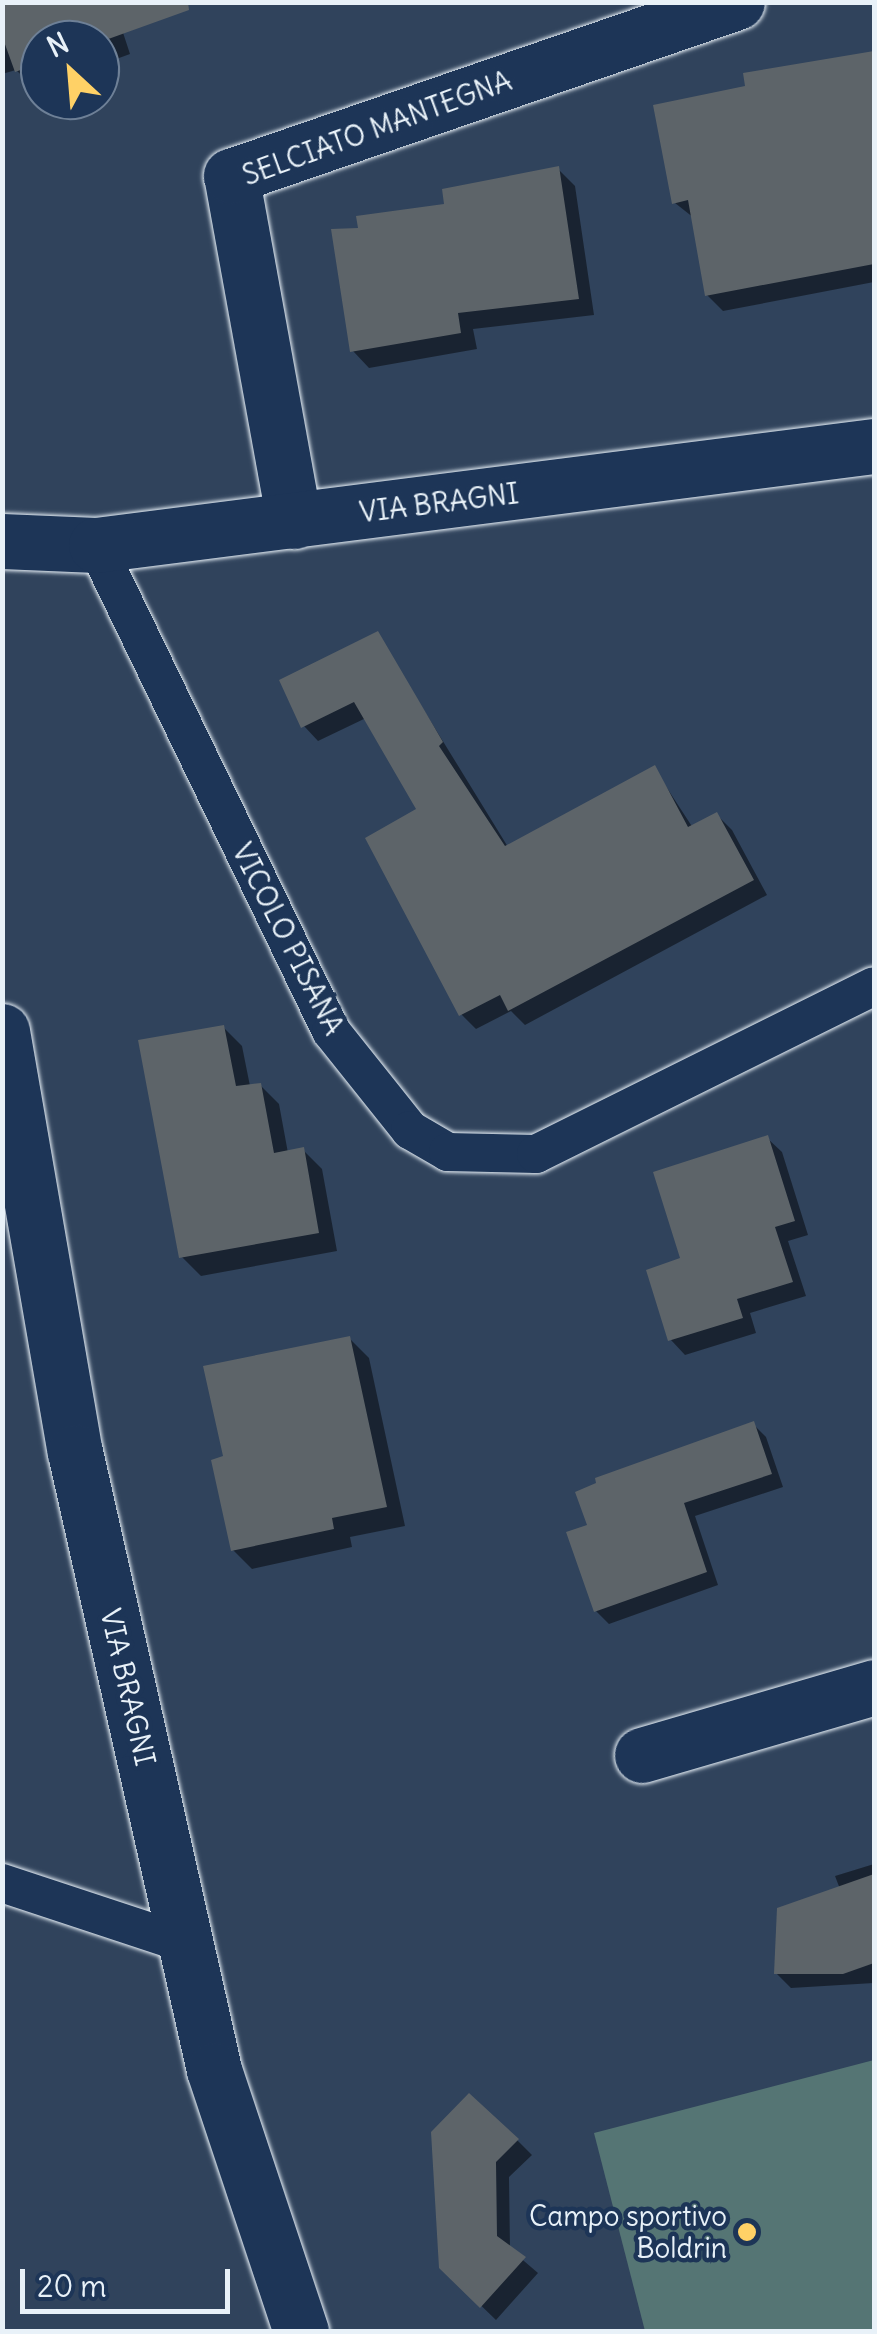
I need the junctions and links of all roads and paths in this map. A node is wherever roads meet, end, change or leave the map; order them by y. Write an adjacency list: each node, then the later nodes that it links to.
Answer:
1 (737, 2): 3 (street, SELCIATO MANTEGNA)
2 (874, 446): 3 (street, VIA BRAGNI)
3 (294, 521): 5 (street, VIA BRAGNI)
4 (2, 541): 5 (street, VIA BRAGNI)
5 (96, 545): 6 (lane, VICOLO PISANA)
6 (874, 986)
7 (2, 1031): 11 (street, VIA BRAGNI)
8 (874, 1687): 9 (street)
9 (642, 1756)
10 (2, 1883): 11 (lane)
11 (186, 1944): 12 (street, VIA BRAGNI)
12 (301, 2332)

